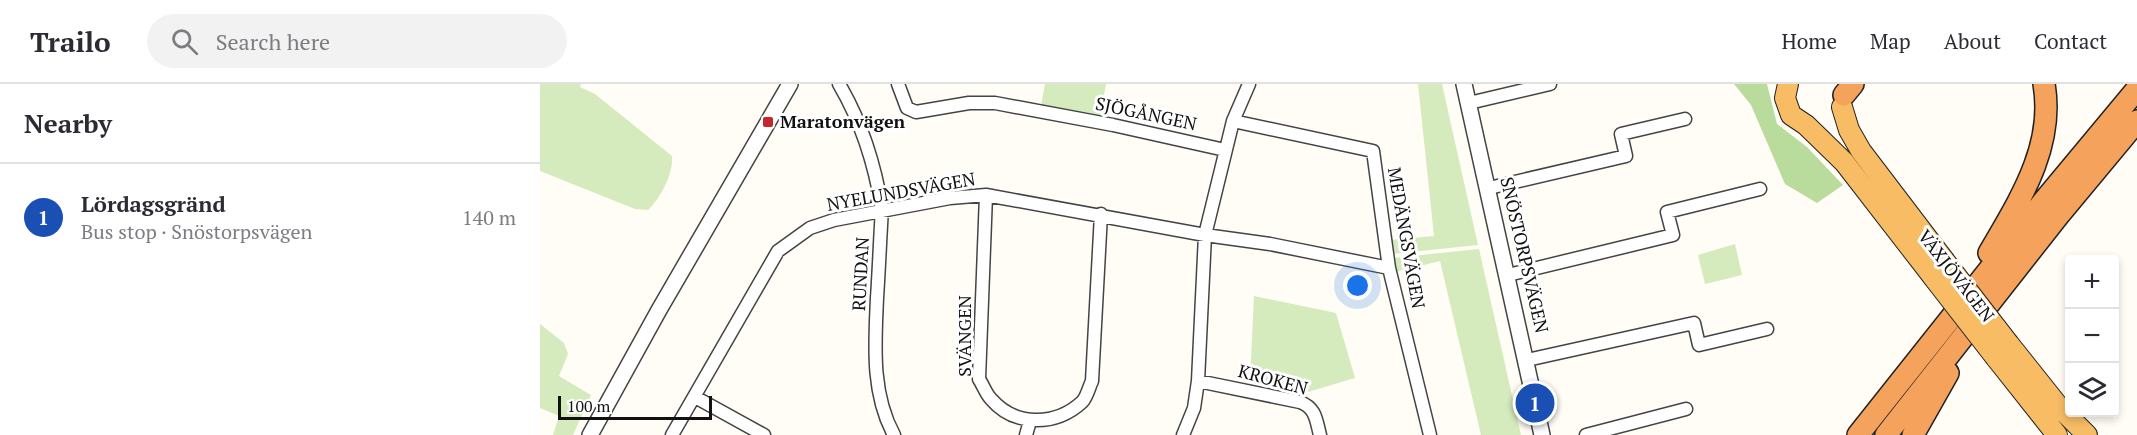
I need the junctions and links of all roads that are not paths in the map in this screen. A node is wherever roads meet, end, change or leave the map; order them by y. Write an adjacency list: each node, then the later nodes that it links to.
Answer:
1 (790, 84): 34 (street)
2 (840, 84): 20 (street, RUNDAN)
3 (898, 84): 16 (street, SJÖGÅNGEN)
4 (1249, 84): 13 (street)
5 (1464, 84): 11 (street, SNÖSTORPSVÄGEN)
6 (1550, 84): 11 (street)
7 (2043, 84): 25 (highway)
8 (1787, 85): 15 (highway, VÄXJÖVÄGEN)
9 (2137, 89): 25 (highway)
10 (1845, 92): 15 (highway, VÄXJÖVÄGEN); 28 (highway, VÄXJÖVÄGEN, bridge)
11 (1469, 103): 17 (street, SNÖSTORPSVÄGEN)
12 (1685, 119): 17 (street)
13 (1233, 121): 16 (street); 23 (street, MEDÄNGSVÄGEN)
14 (2137, 121): 26 (highway)
15 (1806, 125): 28 (highway, VÄXJÖVÄGEN, bridge)
16 (1225, 150): 22 (street)
17 (1489, 188): 24 (street, SNÖSTORPSVÄGEN)
18 (1760, 189): 24 (street)
19 (986, 195): 20 (street, NYELUNDSVÄGEN); 21 (street, NYELUNDSVÄGEN); 33 (street, SVÄNGEN)
20 (882, 210): 31 (street, NYELUNDSVÄGEN); 37 (street, RUNDAN)
21 (1101, 214): 22 (street, NYELUNDSVÄGEN); 33 (street)
22 (1205, 235): 23 (street, NYELUNDSVÄGEN); 30 (street)
23 (1389, 268): 41 (street, MEDÄNGSVÄGEN)
24 (1508, 275): 29 (street, SNÖSTORPSVÄGEN)
25 (1954, 315): 44 (highway)
26 (1977, 319): 45 (highway); 46 (highway)
27 (1767, 329): 29 (street)
28 (2002, 351): 47 (highway, VÄXJÖVÄGEN); 48 (highway, VÄXJÖVÄGEN)
29 (1527, 360): 42 (street, SNÖSTORPSVÄGEN)
30 (1198, 381): 39 (street); 40 (street, KROKEN)
31 (695, 397): 35 (street, NYELUNDSVÄGEN); 36 (street)
32 (1686, 409): 43 (street)
33 (1030, 421): 38 (street)
34 (590, 435)
35 (672, 435)
36 (764, 435)
37 (894, 435)
38 (1026, 435)
39 (1183, 435)
40 (1320, 435)
41 (1430, 435)
42 (1542, 435)
43 (1586, 435)
44 (1858, 435)
45 (1886, 435)
46 (1913, 435)
47 (2057, 435)
48 (2087, 435)

